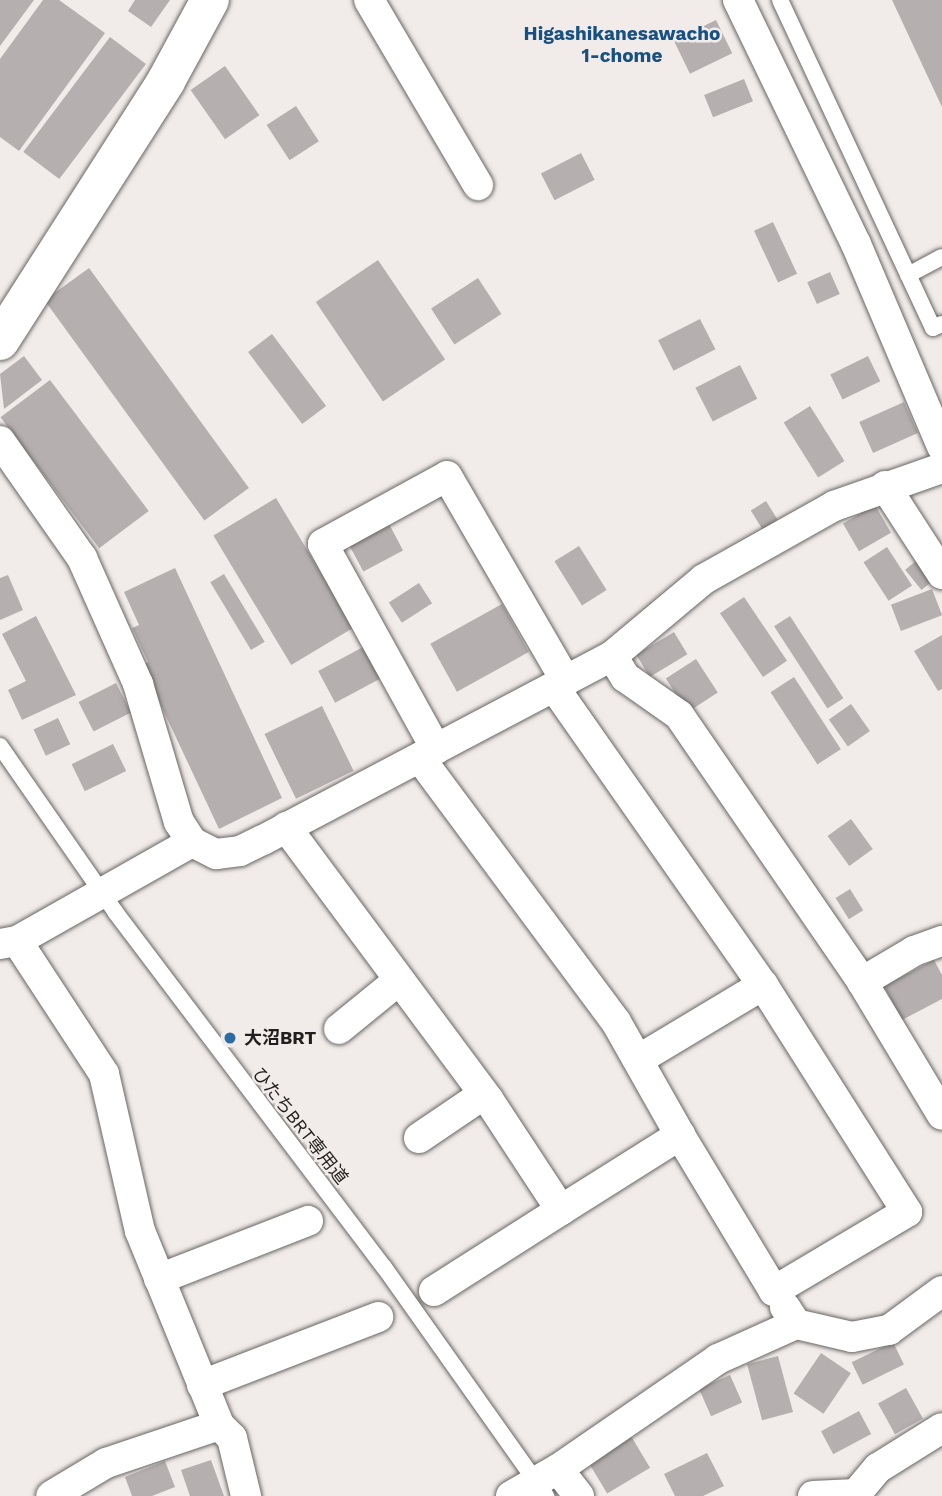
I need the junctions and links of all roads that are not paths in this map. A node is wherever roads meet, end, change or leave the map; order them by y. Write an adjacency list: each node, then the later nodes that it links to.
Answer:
1 (210, 0): 9 (street)
2 (369, 0): 5 (street)
3 (738, 0): 11 (street)
4 (780, 0): 7 (lane)
5 (478, 185)
6 (942, 257): 7 (lane)
7 (908, 275): 8 (lane)
8 (942, 324)
9 (0, 341)
10 (0, 441): 20 (street)
11 (942, 447)
12 (942, 468): 13 (street)
13 (885, 486): 14 (street); 15 (street)
14 (942, 575)
15 (612, 656): 16 (street); 25 (street)
16 (560, 684): 18 (street); 18 (street); 26 (street)
17 (0, 746): 21 (lane, ひたちBRT専用道)
18 (428, 753): 19 (street); 28 (street)
19 (286, 827): 20 (street); 24 (street)
20 (192, 842): 21 (street)
21 (103, 894): 23 (street); 44 (lane, ひたちBRT専用道)
22 (942, 941): 25 (street)
23 (8, 942): 35 (street)
24 (399, 980): 27 (street); 29 (street)
25 (862, 982): 30 (street)
26 (763, 985): 28 (street); 37 (street)
27 (339, 1029)
28 (638, 1060): 31 (street)
29 (484, 1094): 32 (street); 33 (street)
30 (942, 1115)
31 (680, 1135): 33 (street); 37 (street)
32 (419, 1138)
33 (561, 1210): 36 (street)
34 (308, 1220): 35 (street)
35 (159, 1279): 41 (street)
36 (433, 1291)
37 (774, 1291): 40 (street)
38 (942, 1291): 40 (street)
39 (378, 1317): 41 (street)
40 (796, 1324): 44 (street)
41 (202, 1385): 42 (street)
42 (219, 1425): 45 (street); 46 (street)
43 (942, 1428): 48 (street)
44 (537, 1486): 47 (street)
45 (51, 1496)
46 (246, 1496)
47 (579, 1496)
48 (813, 1496)

